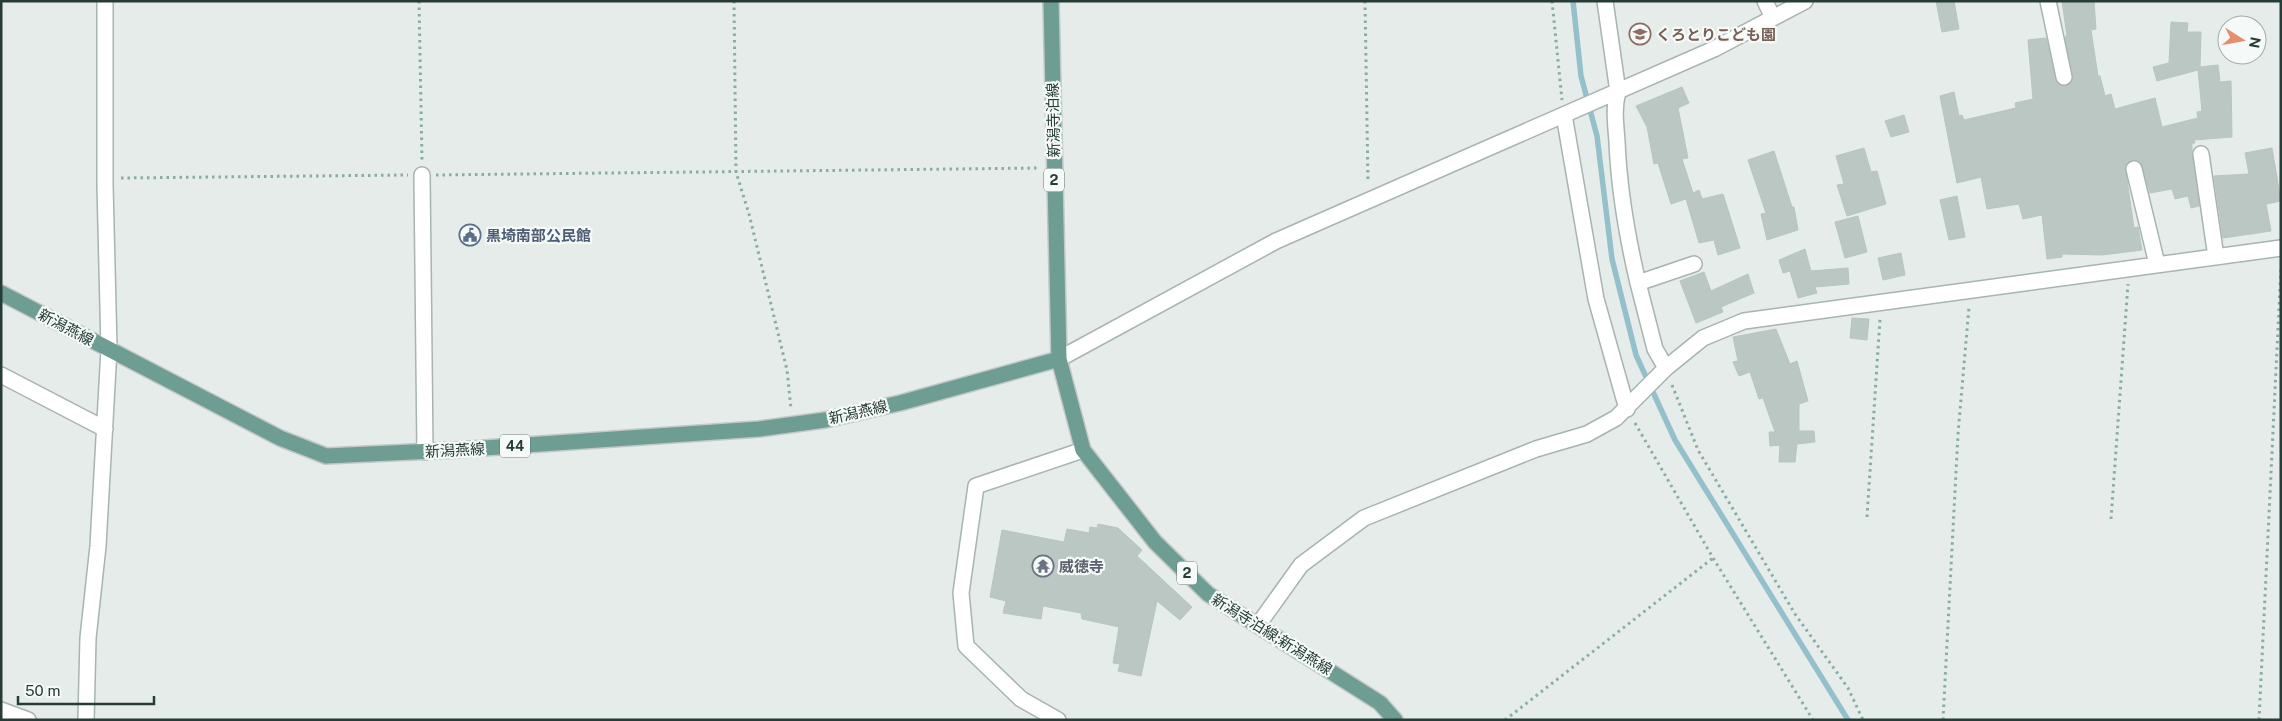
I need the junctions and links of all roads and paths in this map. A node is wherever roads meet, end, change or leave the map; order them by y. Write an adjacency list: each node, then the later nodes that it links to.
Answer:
1 (105, 1): 31 (street)
2 (419, 1): 19 (path)
3 (734, 1): 18 (path)
4 (1051, 1): 16 (main road, 新潟寺泊線 / 2)
5 (1365, 1): 20 (path)
6 (1552, 1): 14 (path)
7 (1605, 1): 13 (street)
8 (1765, 1): 11 (street)
9 (1805, 1): 11 (street)
10 (2048, 1): 12 (street)
11 (1773, 18): 13 (street)
12 (2064, 78)
13 (1613, 95): 14 (street); 27 (street)
14 (1568, 113): 20 (street); 35 (street)
15 (2201, 154): 22 (street)
16 (1053, 168): 18 (path); 32 (main road, 新潟寺泊線 / 2)
17 (2134, 169): 24 (street)
18 (736, 172): 36 (path)
19 (422, 174): 39 (street)
20 (1368, 201): 32 (street)
21 (2281, 248): 22 (street)
22 (2216, 257): 24 (street)
23 (1694, 264): 27 (street)
24 (2157, 264): 26 (street)
25 (2281, 267): 53 (path)
26 (2129, 268): 28 (street); 41 (path)
27 (1638, 283): 33 (street)
28 (1970, 289): 30 (street); 52 (path)
29 (1, 293): 31 (main road, 新潟燕線 / 44)
30 (1881, 301): 33 (street); 40 (path)
31 (109, 349): 37 (street); 39 (main road, 新潟燕線 / 44)
32 (1059, 358): 36 (main road, 新潟燕線 / 44); 38 (main road, 新潟寺泊線;新潟燕線 / 2)
33 (1663, 372): 35 (street); 51 (path)
34 (1, 375): 37 (street)
35 (1632, 404): 42 (path); 43 (street)
36 (793, 424): 39 (main road, 新潟燕線 / 44)
37 (105, 429): 46 (street)
38 (1083, 450): 43 (main road, 新潟寺泊線;新潟燕線 / 2); 47 (street)
39 (425, 452)
40 (1867, 517)
41 (2112, 519)
42 (1713, 558): 49 (path); 50 (path)
43 (1258, 625): 48 (main road, 新潟寺泊線;新潟燕線 / 2)
44 (1, 710): 45 (street)
45 (28, 720)
46 (86, 720)
47 (1058, 720)
48 (1395, 720)
49 (1505, 720)
50 (1814, 720)
51 (1863, 720)
52 (1943, 720)
53 (2259, 720)

